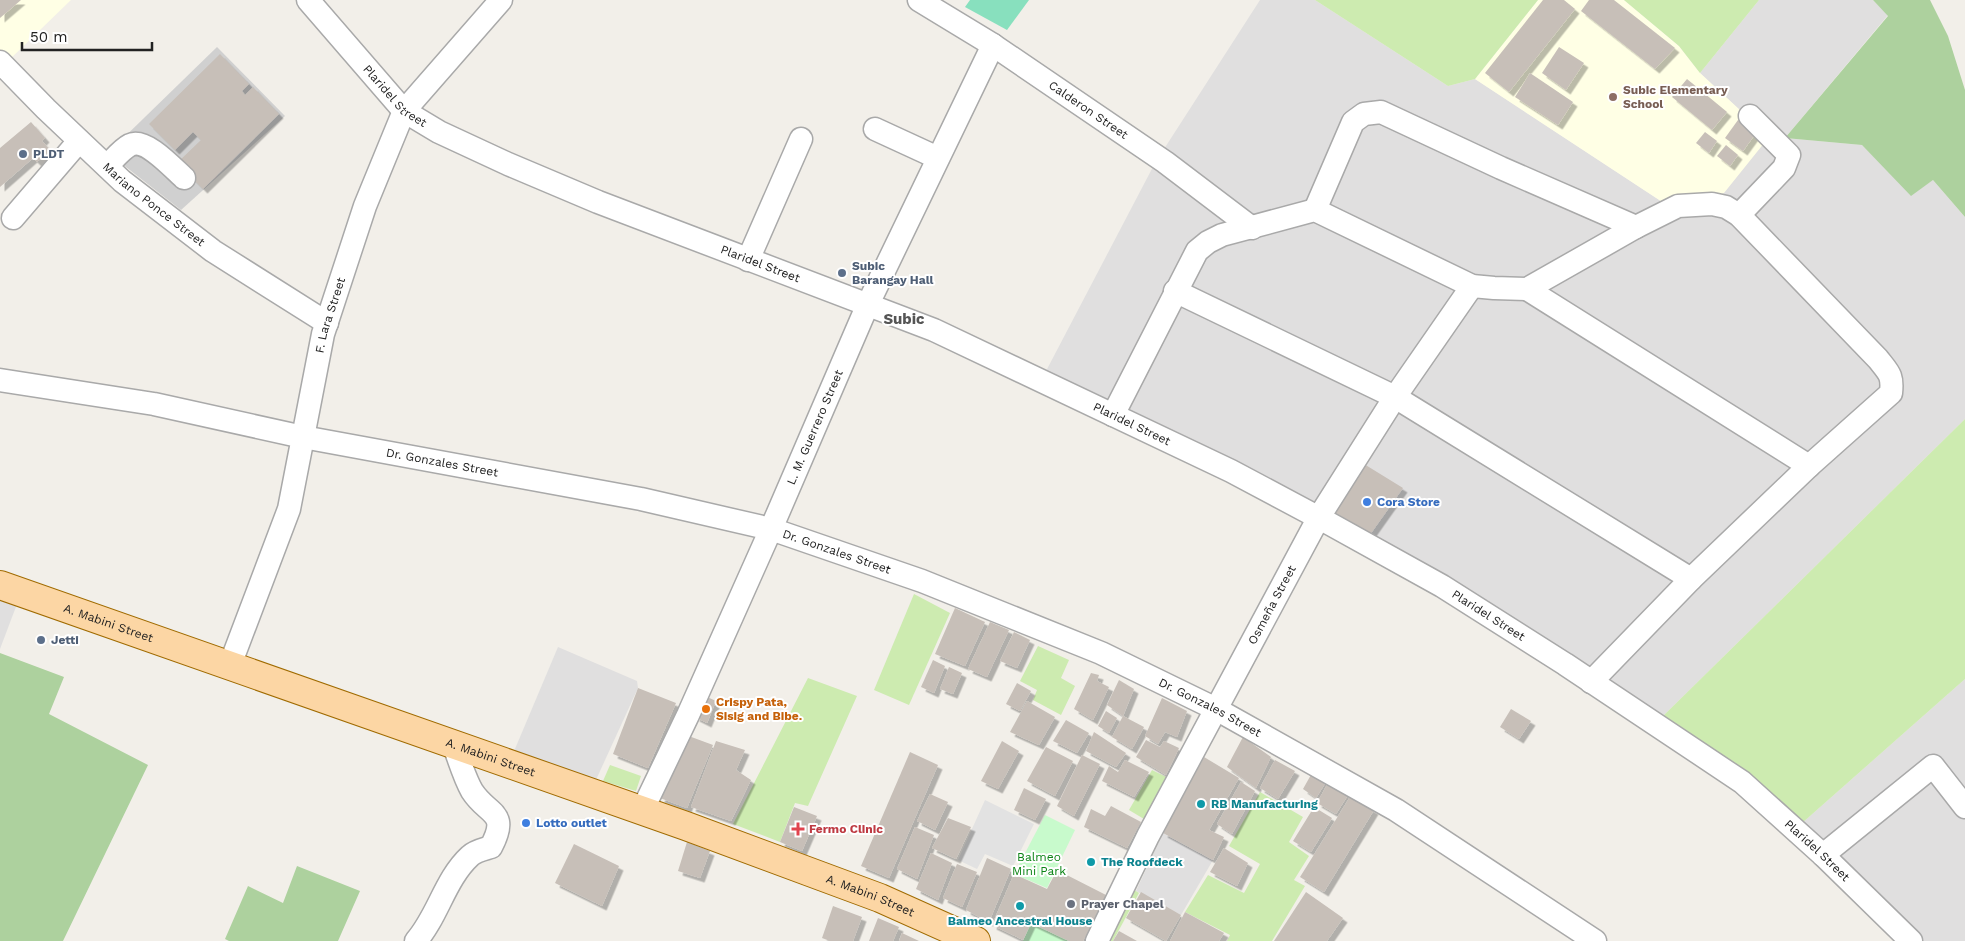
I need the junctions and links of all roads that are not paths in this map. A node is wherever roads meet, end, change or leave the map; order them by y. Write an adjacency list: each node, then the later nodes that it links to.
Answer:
1 (308, 0): 6 (street, Plaridel Street)
2 (501, 0): 6 (street, F. Lara Street)
3 (932, 3): 4 (street, Calderon Street)
4 (993, 45): 11 (street, L. M. Guerrero Street); 18 (street, Calderon Street)
5 (0, 62): 10 (street, Mariano Ponce Street)
6 (404, 112): 19 (street, Plaridel Street); 24 (street, F. Lara Street)
7 (1750, 116): 15 (street)
8 (875, 129): 11 (street)
9 (801, 139): 19 (street)
10 (79, 141): 12 (street, Mariano Ponce Street); 16 (street)
11 (938, 158): 23 (street, L. M. Guerrero Street)
12 (107, 166): 13 (street); 24 (street, Mariano Ponce Street)
13 (184, 178)
14 (1315, 210): 17 (street); 18 (street); 20 (street)
15 (1739, 215): 17 (street); 29 (street)
16 (13, 218)
17 (1636, 227): 21 (street)
18 (1252, 228): 22 (street)
19 (748, 260): 23 (street, Plaridel Street)
20 (1472, 286): 21 (street); 26 (street, Osmeña Street)
21 (1527, 289): 29 (street)
22 (1175, 291): 26 (street); 27 (street)
23 (868, 304): 27 (street, Plaridel Street); 31 (street, L. M. Guerrero Street)
24 (327, 323): 28 (street, F. Lara Street)
25 (0, 380): 28 (street, Dr. Gonzales Street)
26 (1395, 397): 30 (street, Osmeña Street); 32 (street)
27 (1113, 415): 30 (street, Plaridel Street)
28 (302, 437): 31 (street, Dr. Gonzales Street); 34 (street, F. Lara Street)
29 (1810, 466): 32 (street)
30 (1319, 517): 35 (street, Plaridel Street); 36 (street, Osmeña Street)
31 (771, 529): 36 (street, Dr. Gonzales Street); 39 (street, L. M. Guerrero Street)
32 (1691, 578): 35 (street)
33 (0, 585): 34 (main road, A. Mabini Street)
34 (230, 665): 37 (main road, A. Mabini Street)
35 (1591, 682): 40 (street, Plaridel Street)
36 (1216, 709): 43 (street, Osmeña Street); 44 (street, Dr. Gonzales Street)
37 (452, 744): 39 (main road, A. Mabini Street); 41 (street)
38 (1965, 808): 40 (street)
39 (642, 811): 42 (main road, A. Mabini Street)
40 (1823, 855): 45 (street, Plaridel Street)
41 (416, 941)
42 (976, 941)
43 (1098, 941)
44 (1595, 941)
45 (1911, 941)

